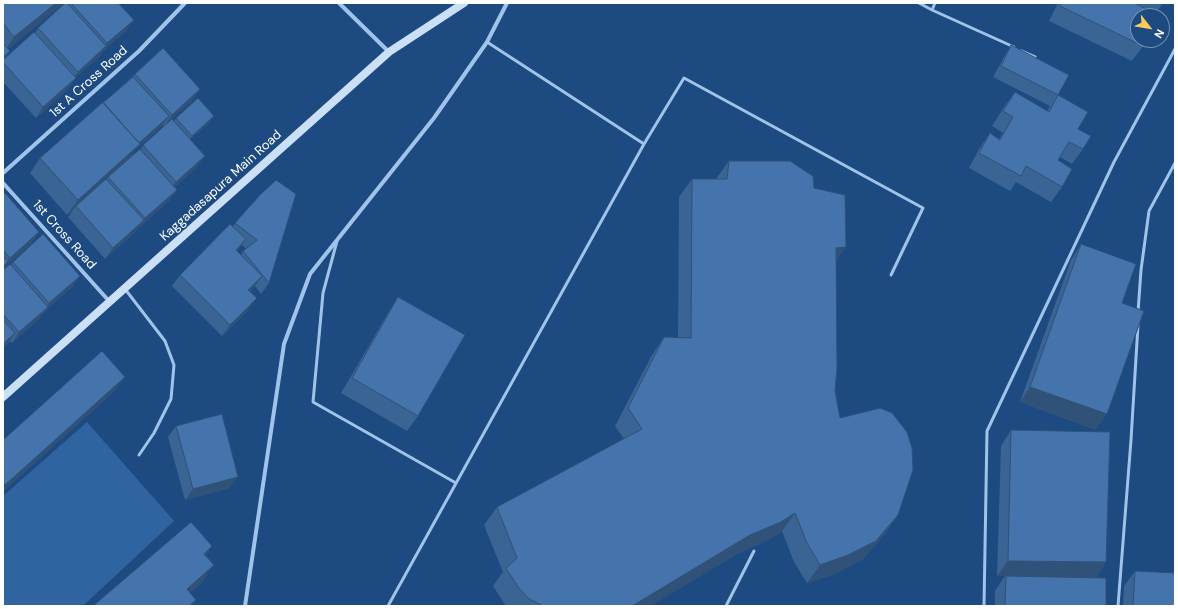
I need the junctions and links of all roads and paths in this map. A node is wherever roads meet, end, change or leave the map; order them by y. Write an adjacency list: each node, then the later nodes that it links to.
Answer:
1 (185, 3): 14 (street, 1st A Cross Road)
2 (339, 3): 10 (street)
3 (464, 3): 10 (main road, Kaggadasapura Main Road)
4 (507, 3): 8 (street)
5 (919, 3): 7 (lane)
6 (935, 3): 7 (lane)
7 (932, 10): 11 (lane)
8 (487, 42): 12 (lane); 16 (street)
9 (1175, 49): 27 (lane)
10 (389, 52): 18 (main road, Kaggadasapura Main Road)
11 (1035, 57)
12 (644, 144): 17 (lane); 22 (lane)
13 (1175, 163): 28 (lane)
14 (3, 173)
15 (3, 183): 19 (street, 1st Cross Road)
16 (338, 238): 22 (lane); 24 (street)
17 (891, 275)
18 (124, 288): 19 (main road, Kaggadasapura Main Road); 21 (lane)
19 (109, 301): 20 (main road, Kaggadasapura Main Road)
20 (3, 397)
21 (139, 455)
22 (456, 484): 25 (lane)
23 (754, 552): 26 (lane)
24 (245, 606)
25 (388, 606)
26 (726, 606)
27 (984, 606)
28 (1118, 606)

